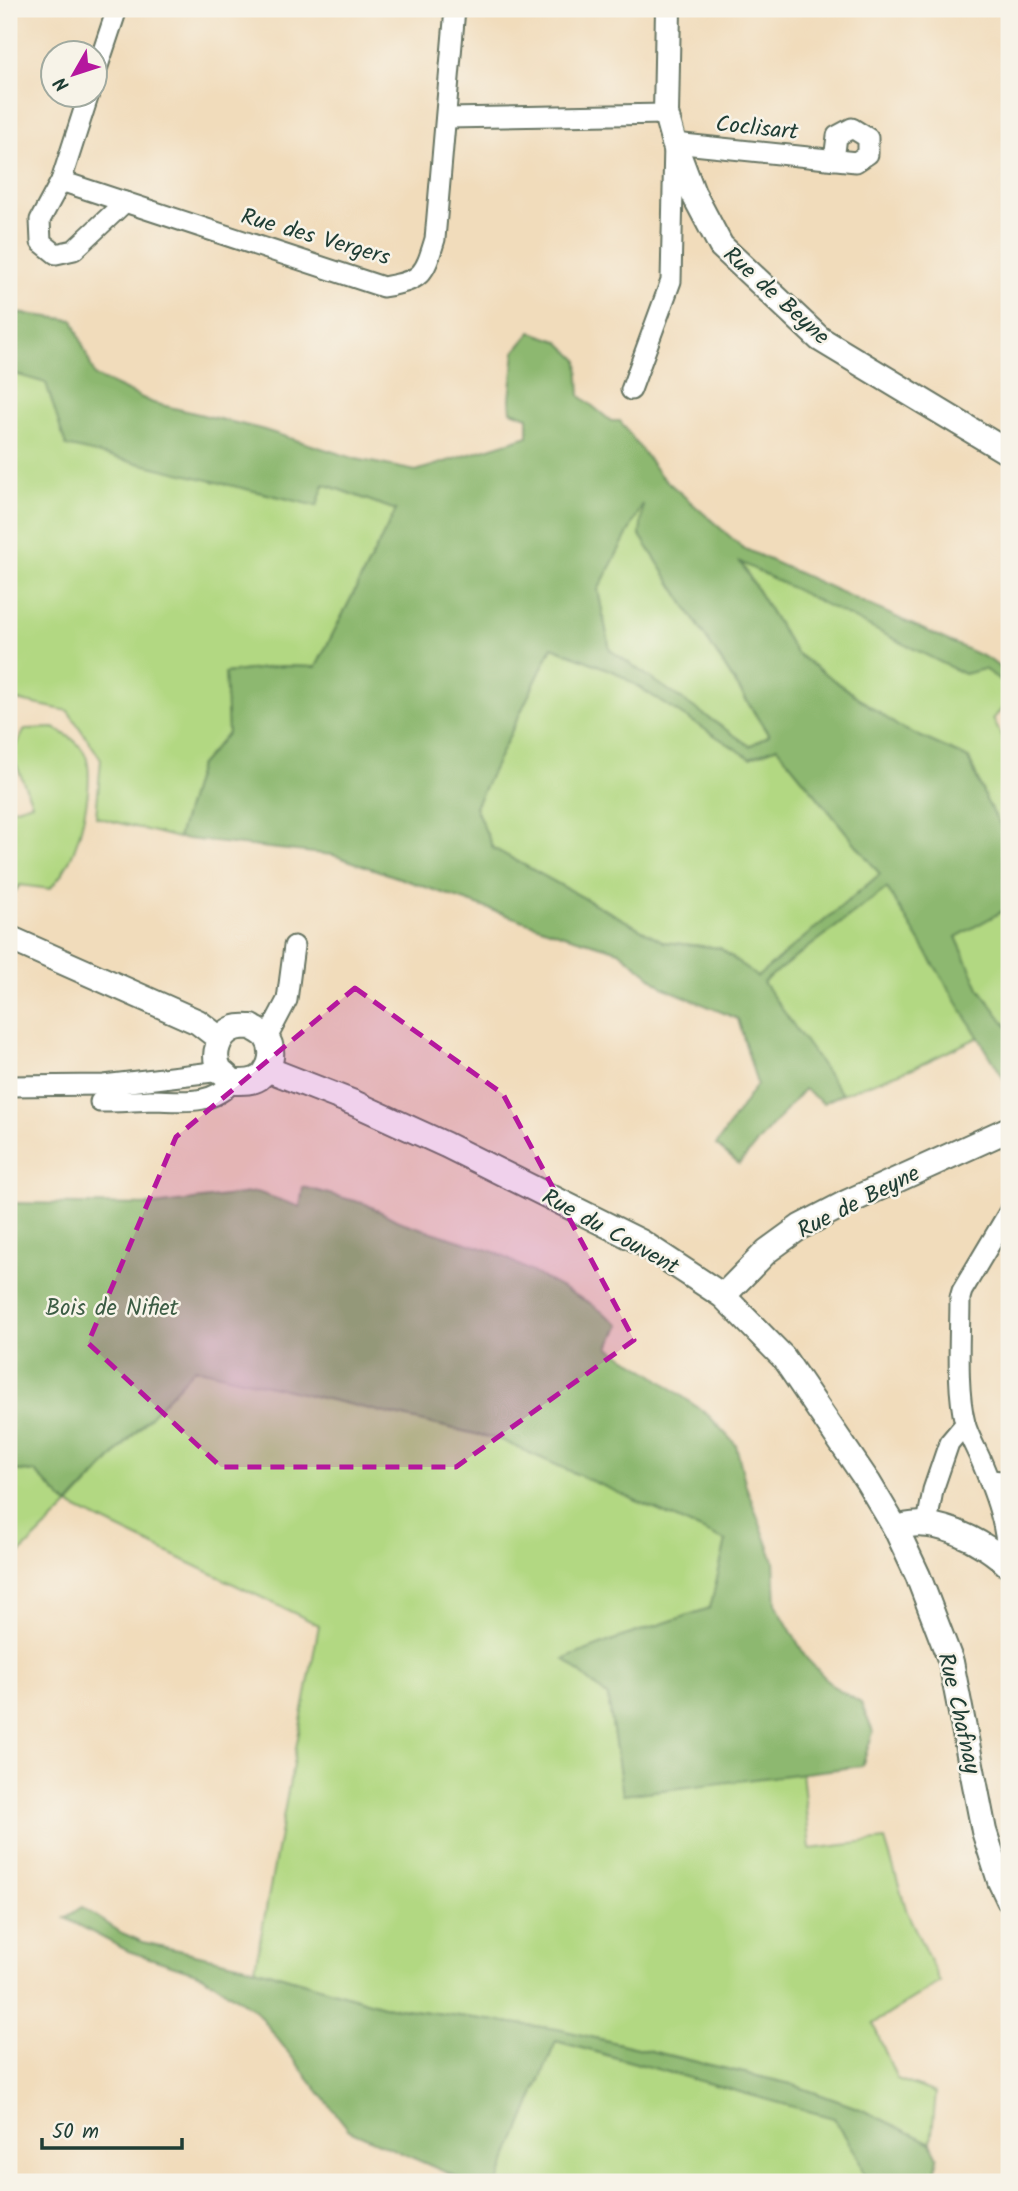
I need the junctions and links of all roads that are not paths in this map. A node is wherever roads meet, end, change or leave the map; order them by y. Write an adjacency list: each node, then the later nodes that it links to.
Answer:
1 (117, 9): 4 (street)
2 (455, 9): 7 (street, Rue des Vergers)
3 (668, 9): 6 (street, Rue de Beyne)
4 (107, 38)
5 (84, 108): 10 (street)
6 (666, 114): 7 (street); 8 (street, Rue de Beyne)
7 (447, 118): 11 (street, Rue des Vergers)
8 (674, 143): 9 (street, Coclisart); 12 (street); 13 (street, Rue de Beyne)
9 (834, 160)
10 (61, 181): 11 (street, Rue des Vergers); 11 (street)
11 (125, 202)
12 (631, 390)
13 (1009, 453)
14 (9, 938): 17 (street)
15 (295, 946): 16 (street)
16 (267, 1038): 17 (street); 18 (street)
17 (220, 1039): 19 (street)
18 (268, 1069): 19 (street); 24 (street, Rue du Couvent)
19 (226, 1076): 20 (street); 21 (street)
20 (9, 1086)
21 (100, 1102)
22 (1009, 1129): 24 (street, Rue de Beyne)
23 (1009, 1212): 25 (street)
24 (723, 1296): 29 (street, Rue du Couvent)
25 (965, 1424): 26 (street); 28 (street)
26 (989, 1480): 27 (street); 30 (street)
27 (1009, 1486)
28 (927, 1524): 29 (street); 30 (street)
29 (896, 1529): 31 (street, Rue Chafnay)
30 (1008, 1564)
31 (1009, 1900)

